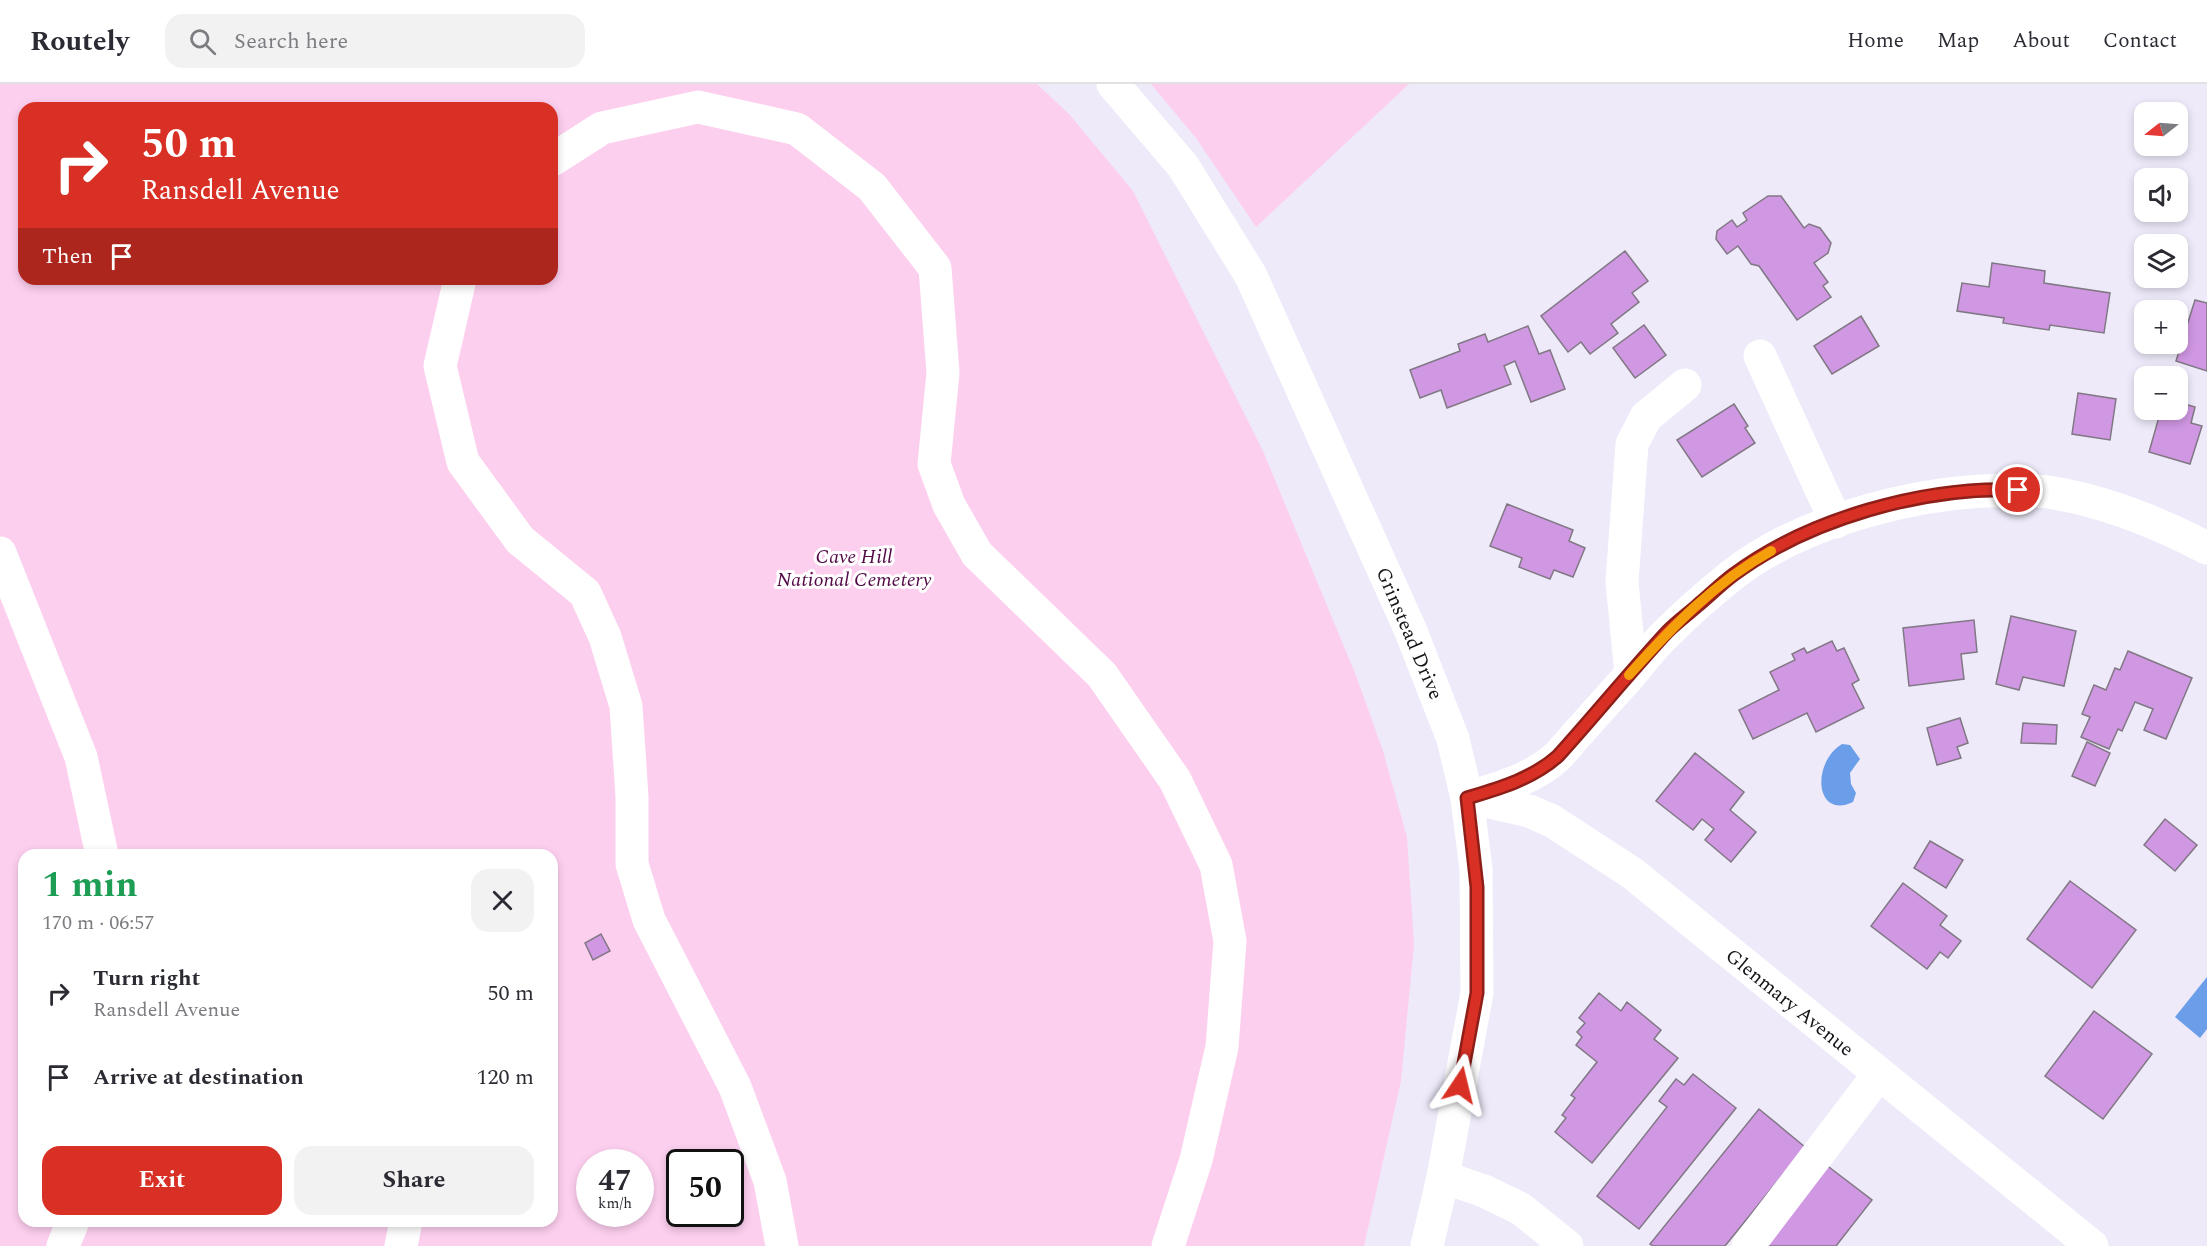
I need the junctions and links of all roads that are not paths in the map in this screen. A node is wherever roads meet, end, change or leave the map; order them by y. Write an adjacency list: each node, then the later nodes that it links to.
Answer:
1 (1113, 84): 10 (street, Grinstead Drive)
2 (558, 156): 19 (street)
3 (459, 285): 18 (street)
4 (1760, 356): 6 (street)
5 (1685, 385): 9 (street)
6 (1836, 522): 7 (street); 9 (street)
7 (2207, 548)
8 (0, 553): 11 (street)
9 (1631, 674): 10 (street)
10 (1467, 798): 12 (street, Glenmary Avenue); 13 (street, Grinstead Drive)
11 (101, 849)
12 (1879, 1074): 22 (street); 23 (street, Glenmary Avenue)
13 (1443, 1177): 20 (street, Grinstead Drive); 21 (street)
14 (71, 1227): 16 (street)
15 (405, 1227): 17 (street)
16 (63, 1246)
17 (401, 1246)
18 (782, 1246)
19 (1168, 1246)
20 (1427, 1246)
21 (1566, 1246)
22 (1748, 1246)
23 (2092, 1246)

